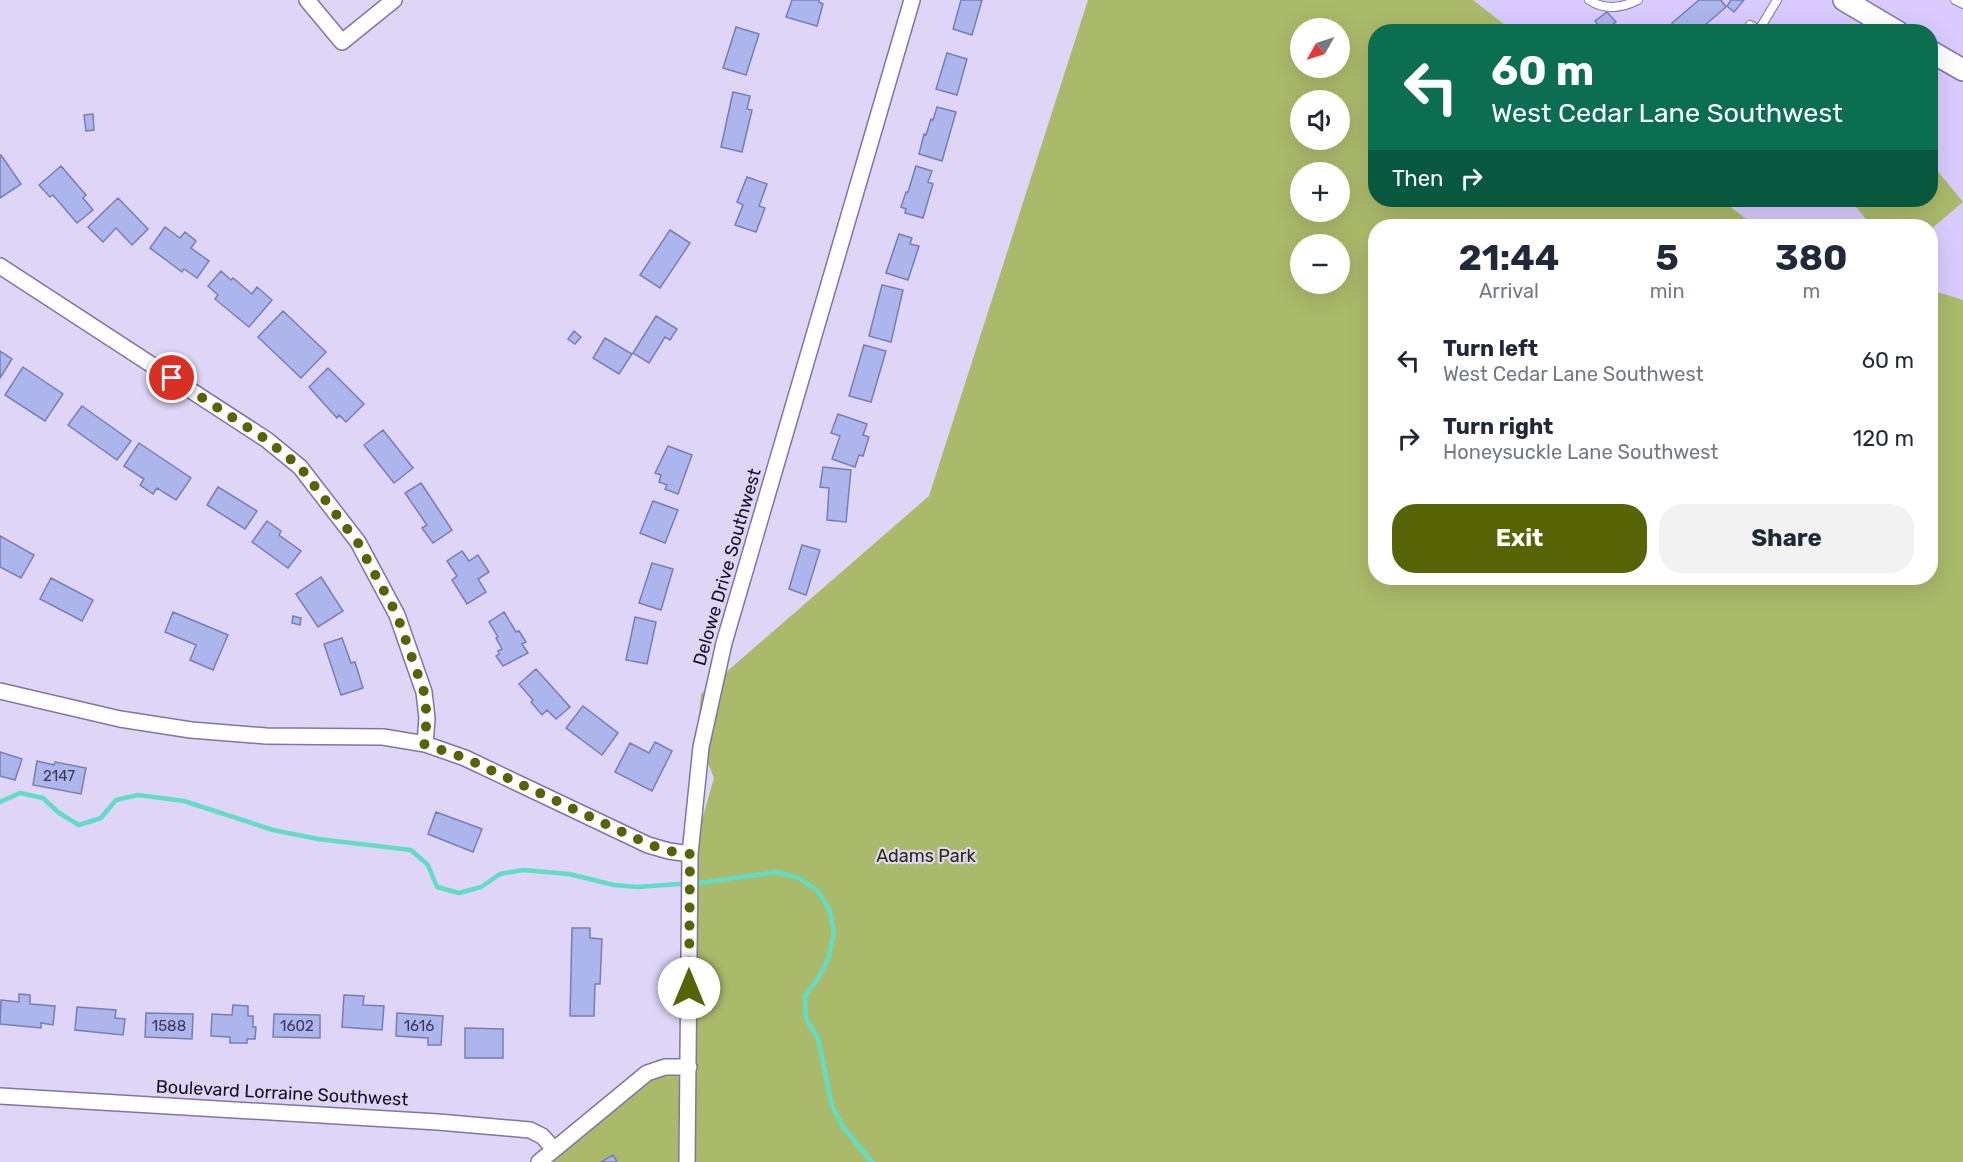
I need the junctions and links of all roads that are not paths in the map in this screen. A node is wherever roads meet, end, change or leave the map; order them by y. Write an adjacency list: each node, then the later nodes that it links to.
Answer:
1 (307, 0): 2 (street)
2 (394, 0)
3 (912, 0): 17 (street, Delowe Drive Southwest)
4 (1589, 0): 5 (lane)
5 (1638, 0)
6 (1777, 0): 10 (lane)
7 (1844, 0): 11 (main road)
8 (1955, 0): 9 (lane)
9 (1963, 4)
10 (1765, 24)
11 (1884, 24)
12 (1938, 56): 13 (main road)
13 (1963, 70)
14 (0, 266): 16 (street)
15 (0, 691): 16 (street)
16 (424, 744): 17 (street)
17 (690, 854): 18 (street, Delowe Drive Southwest)
18 (689, 1066): 20 (street); 22 (street, Delowe Drive Southwest)
19 (0, 1096): 20 (street, Boulevard Lorraine Southwest)
20 (554, 1149): 21 (street)
21 (539, 1162)
22 (687, 1162)

